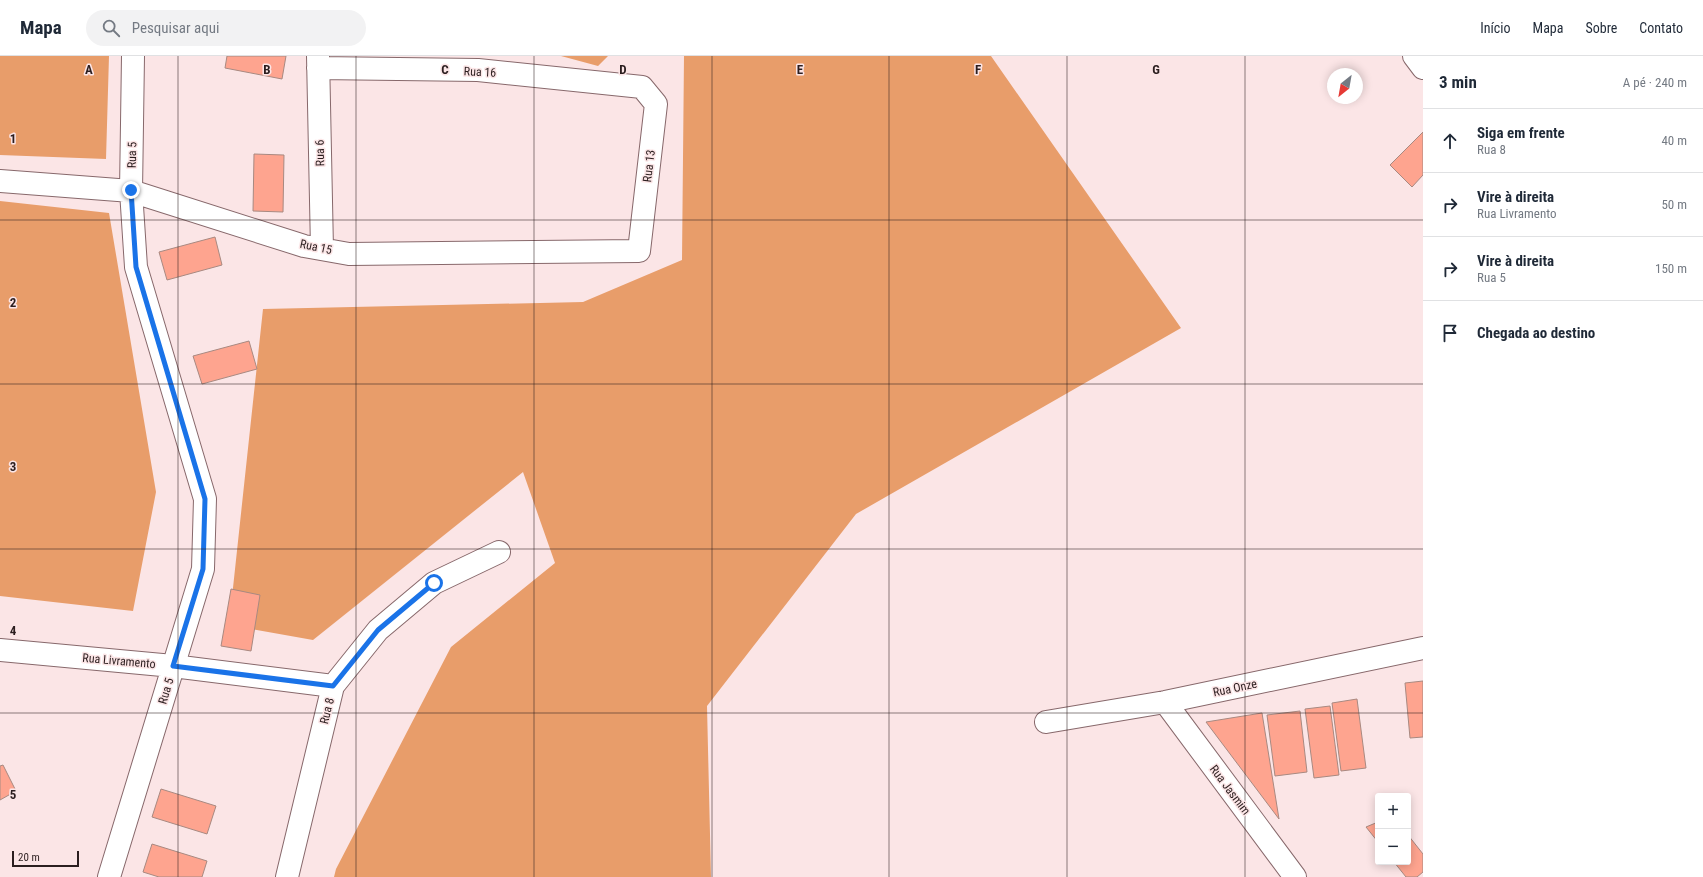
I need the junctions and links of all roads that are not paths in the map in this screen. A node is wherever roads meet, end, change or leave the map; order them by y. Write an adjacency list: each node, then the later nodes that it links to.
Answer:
1 (133, 56): 8 (street, Rua 5)
2 (1414, 56): 5 (street)
3 (318, 62): 4 (street, Rua 16); 9 (street, Rua 6)
4 (478, 63): 6 (street, Rua 16)
5 (1423, 68)
6 (642, 87): 10 (street, Rua 13)
7 (0, 181): 8 (street, Rua 15)
8 (131, 190): 9 (street, Rua 15); 14 (street, Rua 5)
9 (322, 249): 10 (street, Rua 15)
10 (639, 251)
11 (499, 552): 15 (street, Rua 8)
12 (1423, 648): 16 (street, Rua Onze)
13 (0, 650): 14 (street, Rua Livramento)
14 (173, 666): 15 (street, Rua Livramento); 18 (street, Rua 5)
15 (333, 686): 19 (street, Rua 8)
16 (1165, 702): 17 (street, Rua Onze); 20 (street, Rua Jasmim)
17 (1046, 722)
18 (109, 877)
19 (287, 877)
20 (1295, 877)

